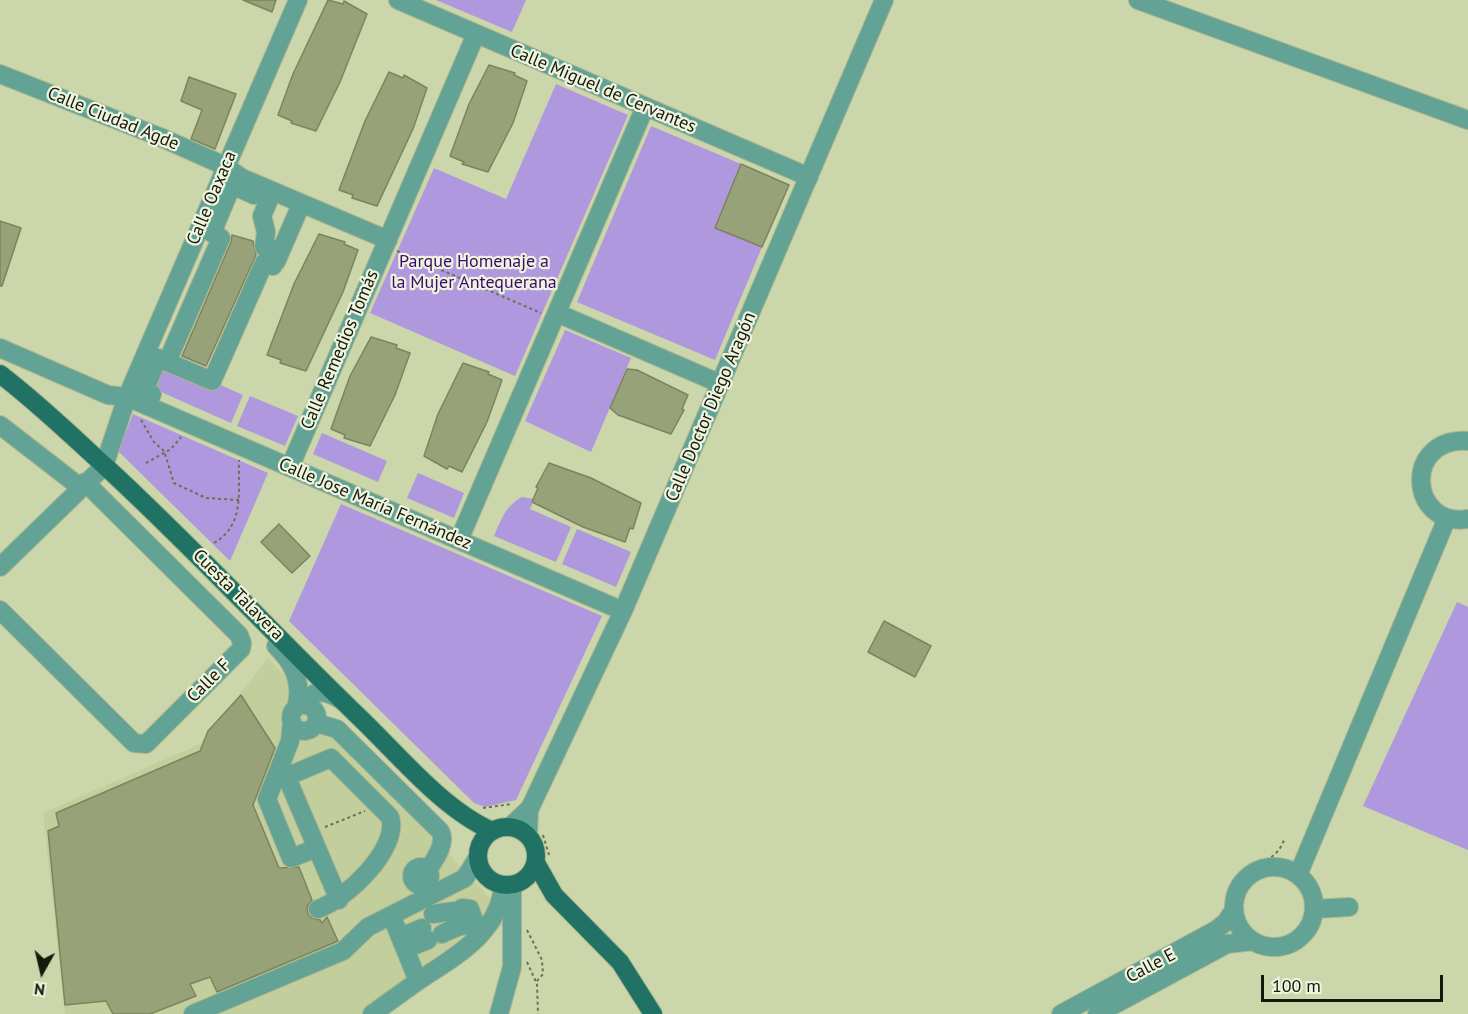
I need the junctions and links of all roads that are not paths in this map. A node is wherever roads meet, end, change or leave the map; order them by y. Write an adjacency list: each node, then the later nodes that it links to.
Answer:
1 (298, 0): 9 (street, Calle Oaxaca)
2 (398, 0): 5 (street, Calle Miguel de Cervantes)
3 (884, 0): 10 (street, Calle Doctor Diego Aragón)
4 (1138, 0): 8 (street)
5 (476, 34): 7 (street, Calle Miguel de Cervantes); 12 (street, Calle Remedios Tomás)
6 (0, 74): 9 (street, Calle Ciudad Agde)
7 (645, 107): 10 (street, Calle Miguel de Cervantes); 14 (street)
8 (1468, 120)
9 (225, 166): 12 (street, Calle Ciudad Agde); 19 (street, Calle Oaxaca)
10 (809, 177): 18 (street, Calle Doctor Diego Aragón)
11 (269, 199): 13 (street); 13 (street); 16 (street)
12 (386, 243): 24 (street, Calle Remedios Tomás)
13 (254, 300): 16 (street)
14 (555, 316): 18 (street); 28 (street)
15 (0, 348): 19 (street, Calle Jose María Fernández)
16 (167, 362): 20 (street)
17 (0, 374): 23 (main road, Cuesta Talavera)
18 (721, 384): 31 (street, Calle Doctor Diego Aragón)
19 (127, 397): 20 (street, Calle Jose María Fernández); 23 (street, Calle Oaxaca)
20 (147, 406): 24 (street, Calle Jose María Fernández)
21 (0, 425): 25 (street)
22 (1468, 441): 26 (street)
23 (104, 466): 25 (street); 30 (main road, Cuesta Talavera)
24 (290, 467): 28 (street, Calle Jose María Fernández)
25 (83, 484): 29 (street); 32 (street, Calle F)
26 (1447, 518): 27 (street); 45 (street)
27 (1468, 519)
28 (459, 540): 31 (street, Calle Jose María Fernández)
29 (0, 567)
30 (215, 572): 33 (main road, Cuesta Talavera); 34 (street)
31 (623, 610): 36 (street, Calle Doctor Diego Aragón)
32 (4, 614)
33 (341, 700): 34 (street); 37 (main road, Cuesta Talavera)
34 (304, 718): 35 (street); 44 (street)
35 (284, 763): 41 (street); 41 (street); 49 (street)
36 (528, 810): 38 (street, Calle Doctor Diego Aragón); 40 (street, Calle Doctor Diego Aragón)
37 (471, 821): 39 (main road, Cuesta Talavera); 42 (main road, Cuesta Talavera)
38 (510, 827): 39 (main road); 40 (main road)
39 (492, 831): 42 (main road)
40 (528, 835): 43 (main road)
41 (317, 848): 49 (street)
42 (479, 851): 46 (main road); 47 (street)
43 (536, 862): 46 (main road); 48 (main road)
44 (418, 871): 47 (street); 54 (street)
45 (1298, 875): 50 (street); 53 (street)
46 (512, 884): 48 (main road); 55 (street); 61 (street)
47 (449, 888): 54 (street)
48 (554, 895): 62 (main road)
49 (339, 900): 52 (street)
50 (1231, 904): 57 (street); 63 (street, Calle E)
51 (1349, 907): 53 (street)
52 (318, 909)
53 (1314, 909): 57 (street)
54 (428, 923): 55 (street); 55 (street); 56 (street); 56 (street)
55 (480, 928): 58 (street)
56 (398, 933): 58 (street); 59 (street)
57 (1253, 941): 64 (street, Calle E)
58 (418, 981): 60 (street)
59 (194, 1014)
60 (372, 1014)
61 (499, 1014)
62 (653, 1014)
63 (1061, 1014)
64 (1097, 1014)

